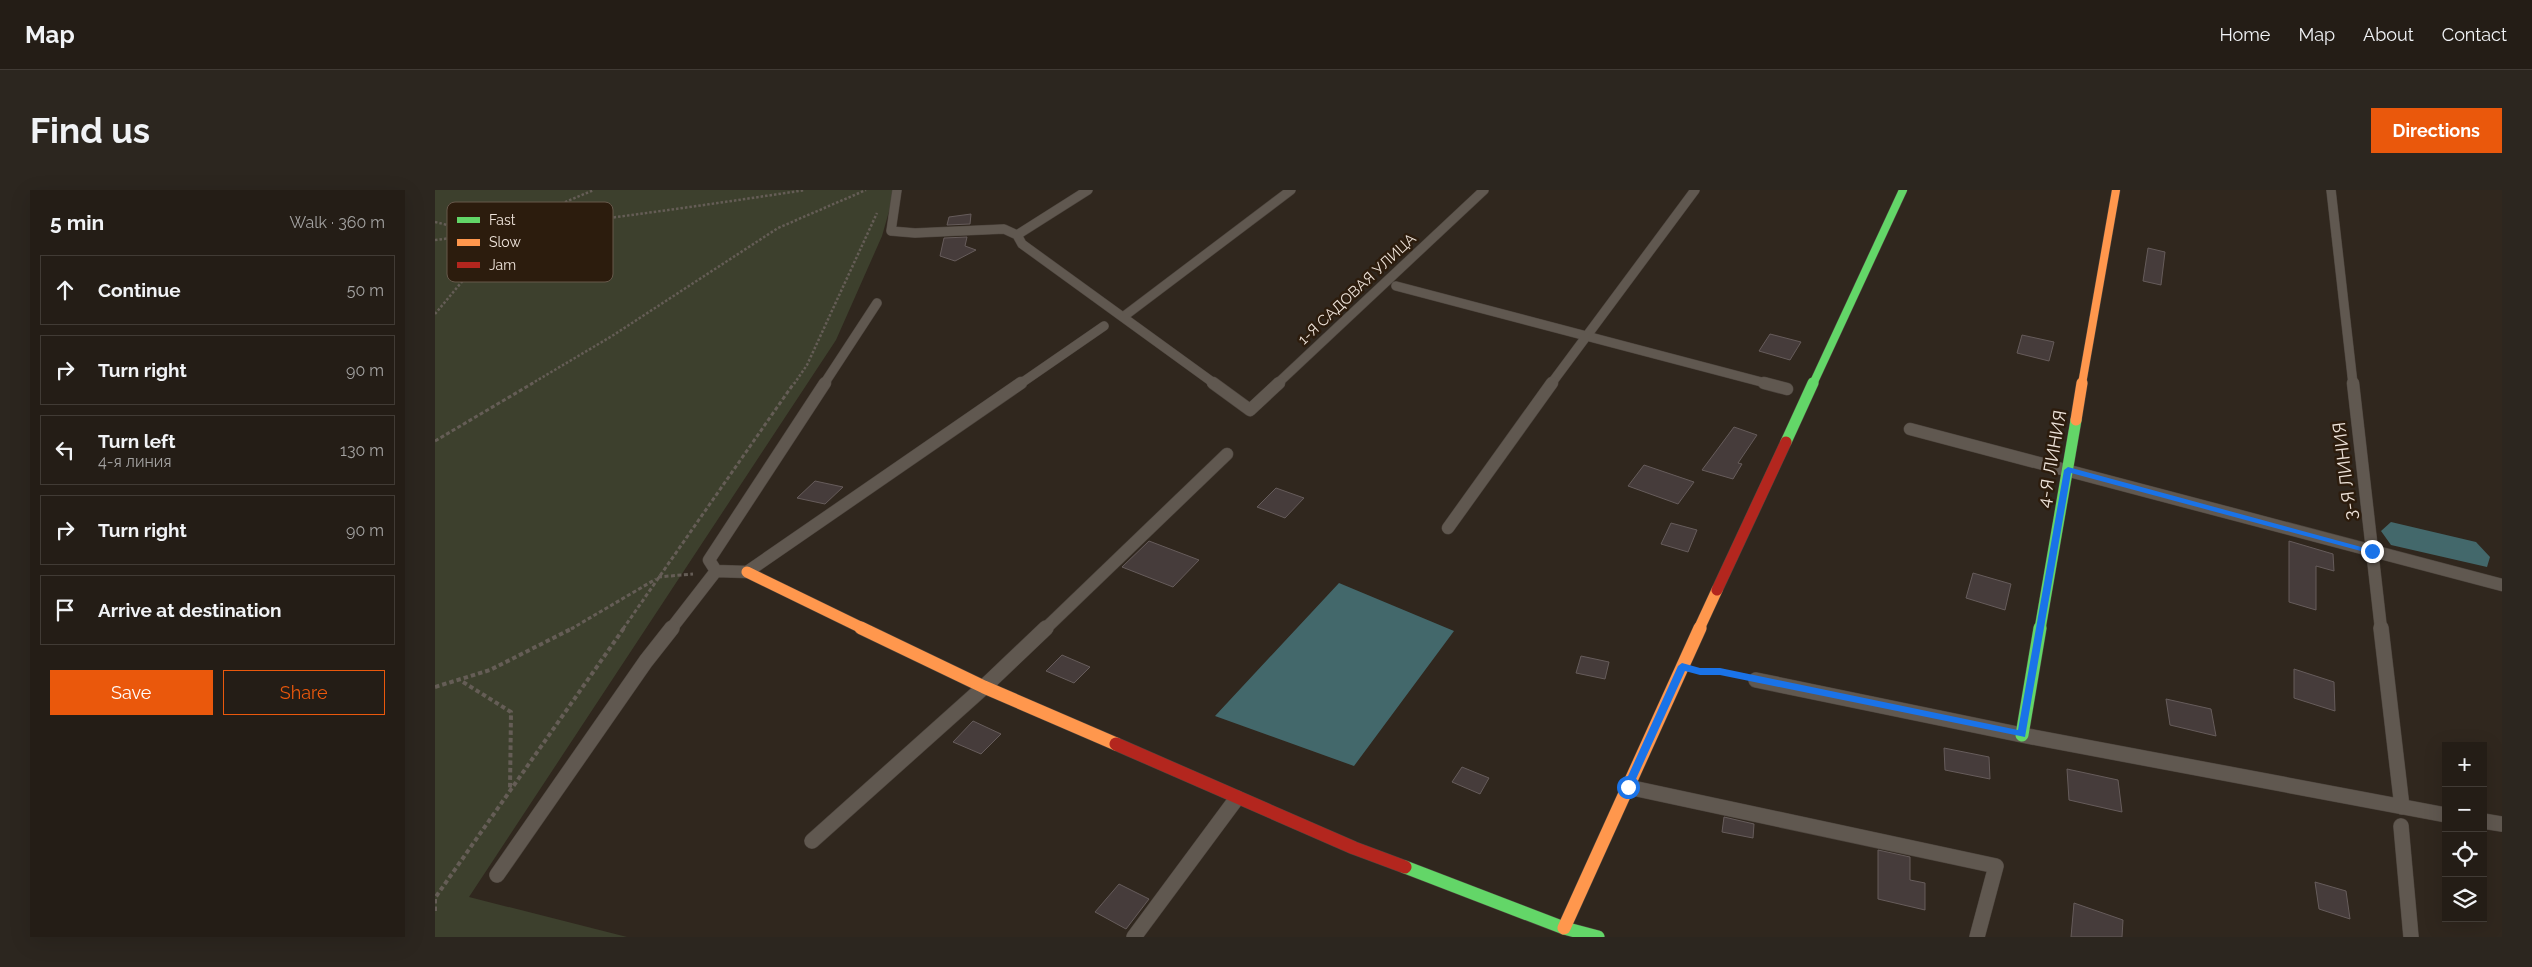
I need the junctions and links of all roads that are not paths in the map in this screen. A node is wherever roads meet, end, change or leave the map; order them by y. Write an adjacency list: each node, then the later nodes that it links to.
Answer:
1 (897, 190): 9 (lane)
2 (1088, 190): 9 (lane)
3 (1291, 190): 12 (lane)
4 (1484, 190): 12 (lane, 1-Я САДОВАЯ УЛИЦА)
5 (1695, 190): 14 (lane)
6 (1903, 190): 27 (street)
7 (2116, 190): 18 (street, 4-Я ЛИНИЯ)
8 (2331, 190): 20 (lane, 3-Я ЛИНИЯ)
9 (1017, 235): 12 (lane)
10 (1396, 286): 14 (lane)
11 (877, 303): 21 (lane)
12 (1123, 317)
13 (1105, 326): 22 (lane)
14 (1586, 335): 15 (lane); 19 (lane)
15 (1787, 389)
16 (1910, 429): 18 (lane)
17 (1227, 454): 25 (lane)
18 (2068, 470): 20 (lane); 26 (street, 4-Я ЛИНИЯ)
19 (1447, 528)
20 (2372, 551): 23 (lane); 29 (lane, 3-Я ЛИНИЯ)
21 (716, 571): 22 (lane); 35 (lane)
22 (747, 572): 25 (street)
23 (2502, 585)
24 (1756, 680): 26 (lane)
25 (984, 687): 28 (street); 34 (lane)
26 (2022, 735): 29 (lane)
27 (1628, 787): 36 (street); 39 (lane)
28 (1237, 798): 36 (street); 37 (lane)
29 (2402, 808): 30 (lane)
30 (2442, 814)
31 (2487, 822): 32 (lane)
32 (2502, 824)
33 (2401, 826): 40 (lane)
34 (812, 842)
35 (497, 875)
36 (1562, 933): 38 (street)
37 (1133, 937)
38 (1598, 937)
39 (1977, 937)
40 (2411, 937)

